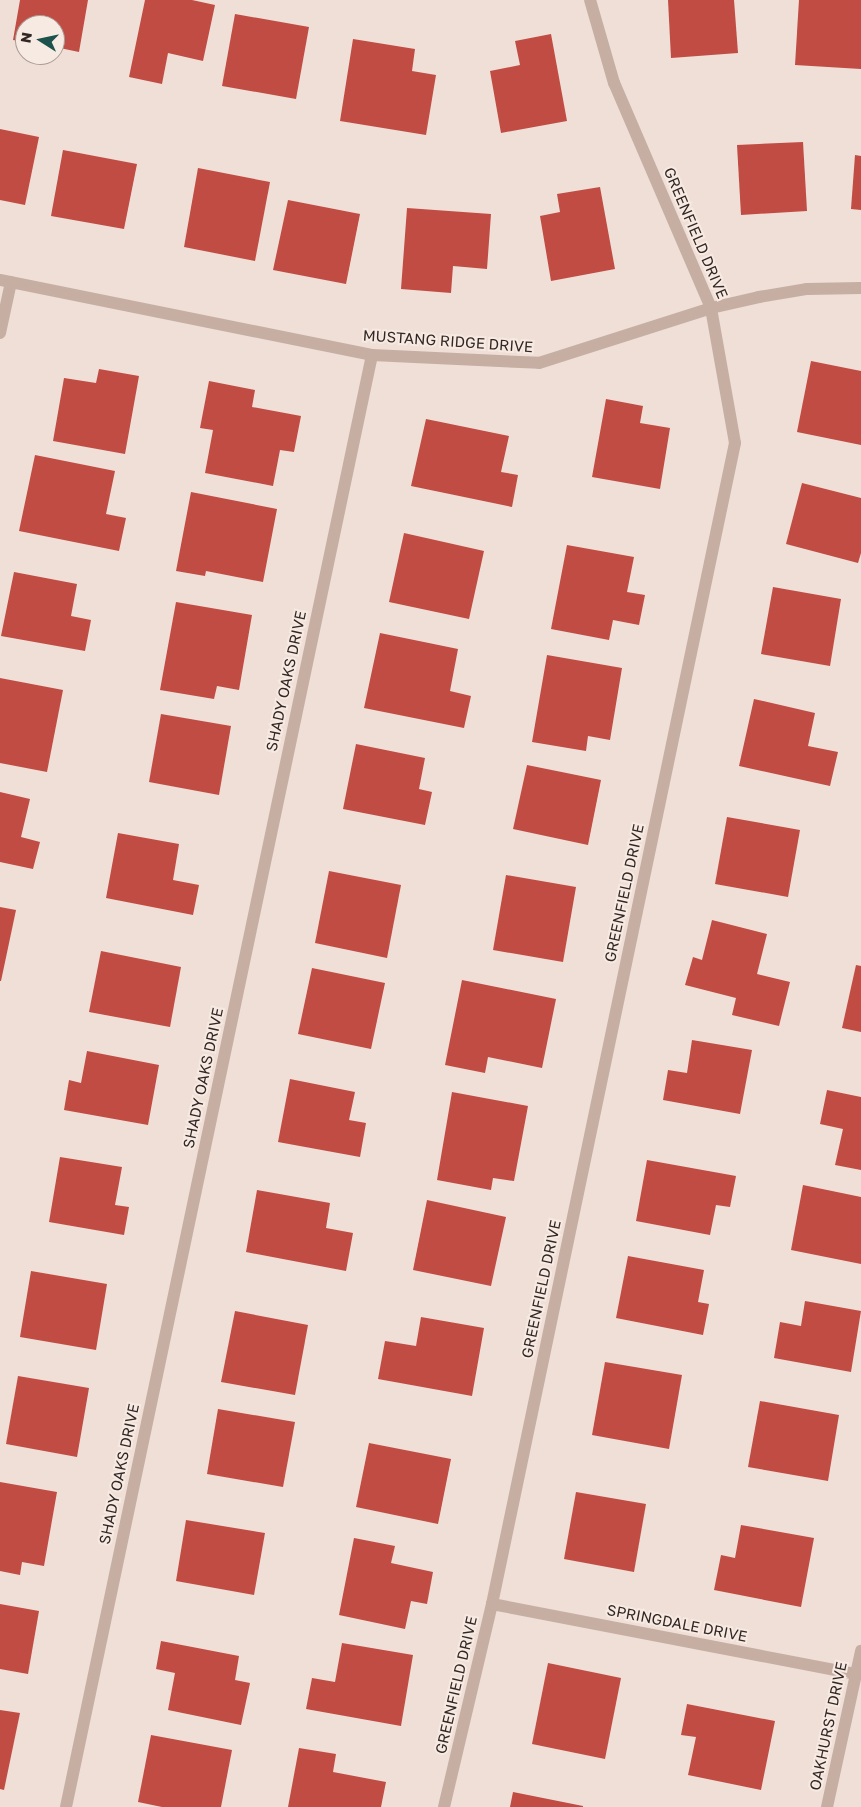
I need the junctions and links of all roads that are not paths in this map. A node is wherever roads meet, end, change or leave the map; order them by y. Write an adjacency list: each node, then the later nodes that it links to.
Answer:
1 (590, 0): 4 (street, GREENFIELD DRIVE)
2 (5, 281): 5 (street); 6 (street, MUSTANG RIDGE DRIVE)
3 (861, 288): 4 (street, MUSTANG RIDGE DRIVE)
4 (710, 308): 6 (street, MUSTANG RIDGE DRIVE); 7 (street, GREENFIELD DRIVE)
5 (0, 332)
6 (372, 355): 10 (street, SHADY OAKS DRIVE)
7 (492, 1604): 9 (street, SPRINGDALE DRIVE); 11 (street, GREENFIELD DRIVE)
8 (861, 1651): 9 (street, OAKHURST DRIVE)
9 (856, 1674): 12 (street, OAKHURST DRIVE)
10 (66, 1807)
11 (444, 1807)
12 (827, 1807)

